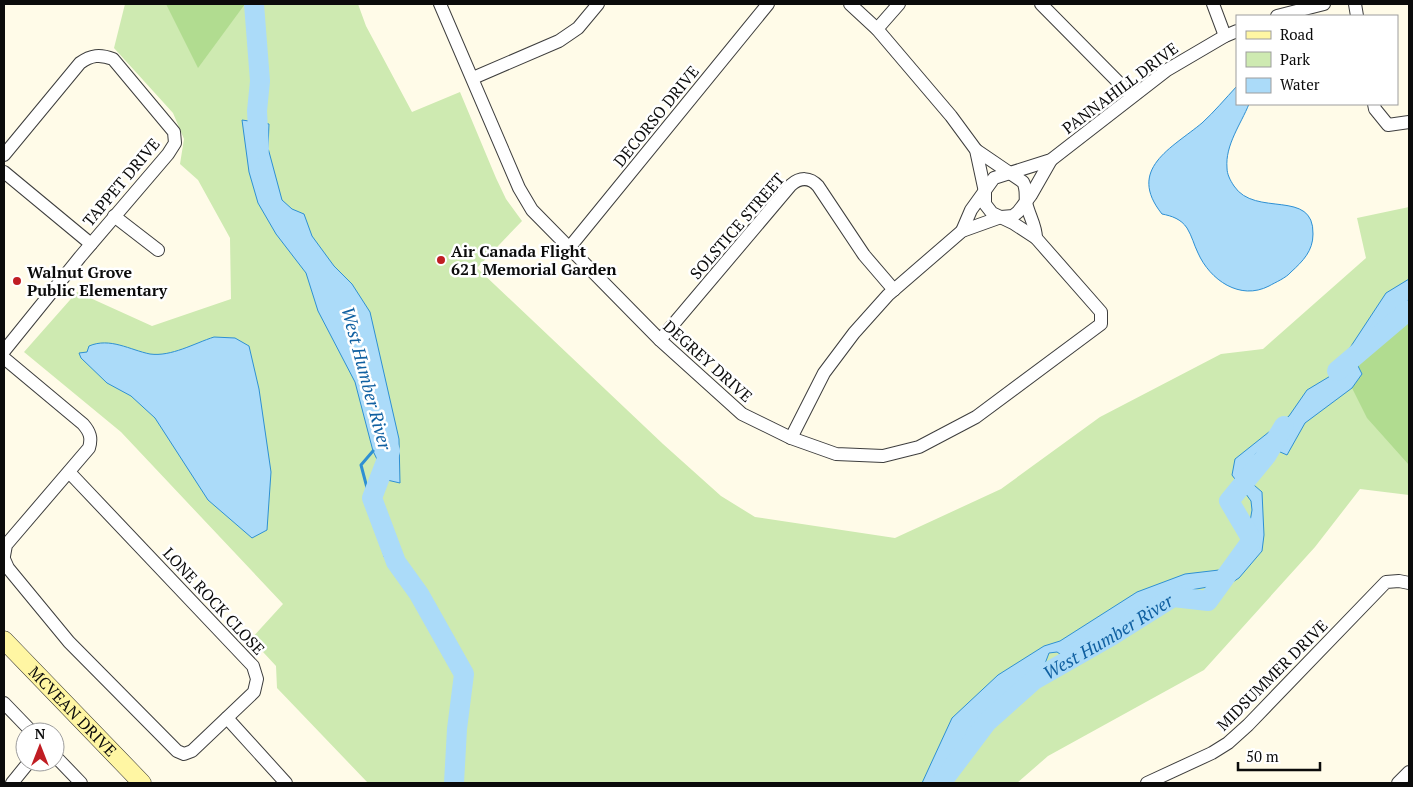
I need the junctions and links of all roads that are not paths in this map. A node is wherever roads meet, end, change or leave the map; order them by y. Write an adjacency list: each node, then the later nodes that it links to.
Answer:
1 (440, 4): 12 (street, DEGREY DRIVE)
2 (598, 4): 12 (street)
3 (768, 4): 28 (street, DECORSO DRIVE)
4 (850, 4): 10 (street)
5 (899, 4): 10 (street)
6 (1041, 4): 13 (street)
7 (1213, 4): 11 (street)
8 (1324, 4): 9 (street)
9 (1281, 15)
10 (877, 29): 16 (street)
11 (1231, 34): 13 (street, PANNAHILL DRIVE)
12 (473, 78): 28 (street, DEGREY DRIVE)
13 (1132, 96): 18 (street, PANNAHILL DRIVE)
14 (1374, 105): 15 (street)
15 (1409, 122)
16 (976, 150): 20 (street); 21 (street)
17 (4, 155): 23 (street, TAPPET DRIVE)
18 (1051, 160): 20 (street, PANNAHILL DRIVE); 22 (street, PANNAHILL DRIVE)
19 (4, 172): 27 (street)
20 (1009, 174): 21 (street, PANNAHILL DRIVE); 22 (street)
21 (984, 192): 24 (street); 25 (street, PANNAHILL DRIVE)
22 (1026, 202): 24 (street, PANNAHILL DRIVE); 26 (street, DEGREY DRIVE)
23 (114, 216): 27 (street, TAPPET DRIVE); 29 (street)
24 (1001, 217): 25 (street, PANNAHILL DRIVE); 26 (street, DEGREY DRIVE)
25 (962, 231): 30 (street, PANNAHILL DRIVE)
26 (1036, 238): 34 (street, DEGREY DRIVE)
27 (91, 244): 32 (street, TAPPET DRIVE)
28 (569, 248): 31 (street, DEGREY DRIVE)
29 (158, 250)
30 (894, 290): 31 (street, SOLSTICE STREET); 34 (street, PANNAHILL DRIVE)
31 (660, 340): 34 (street, DEGREY DRIVE)
32 (4, 351)
33 (4, 358): 35 (street, LONE ROCK CLOSE)
34 (791, 438)
35 (69, 472): 36 (street, LONE ROCK CLOSE); 40 (street, LONE ROCK CLOSE)
36 (4, 557): 40 (street, LONE ROCK CLOSE)
37 (1409, 583): 49 (street, MIDSUMMER DRIVE)
38 (4, 640): 47 (main road, MCVEAN DRIVE)
39 (4, 703): 41 (street)
40 (227, 718): 48 (street)
41 (22, 722)
42 (65, 766): 46 (street)
43 (21, 772): 45 (street)
44 (1409, 772): 50 (street)
45 (12, 783)
46 (81, 783)
47 (142, 783)
48 (286, 783)
49 (1147, 783)
50 (1398, 783)

